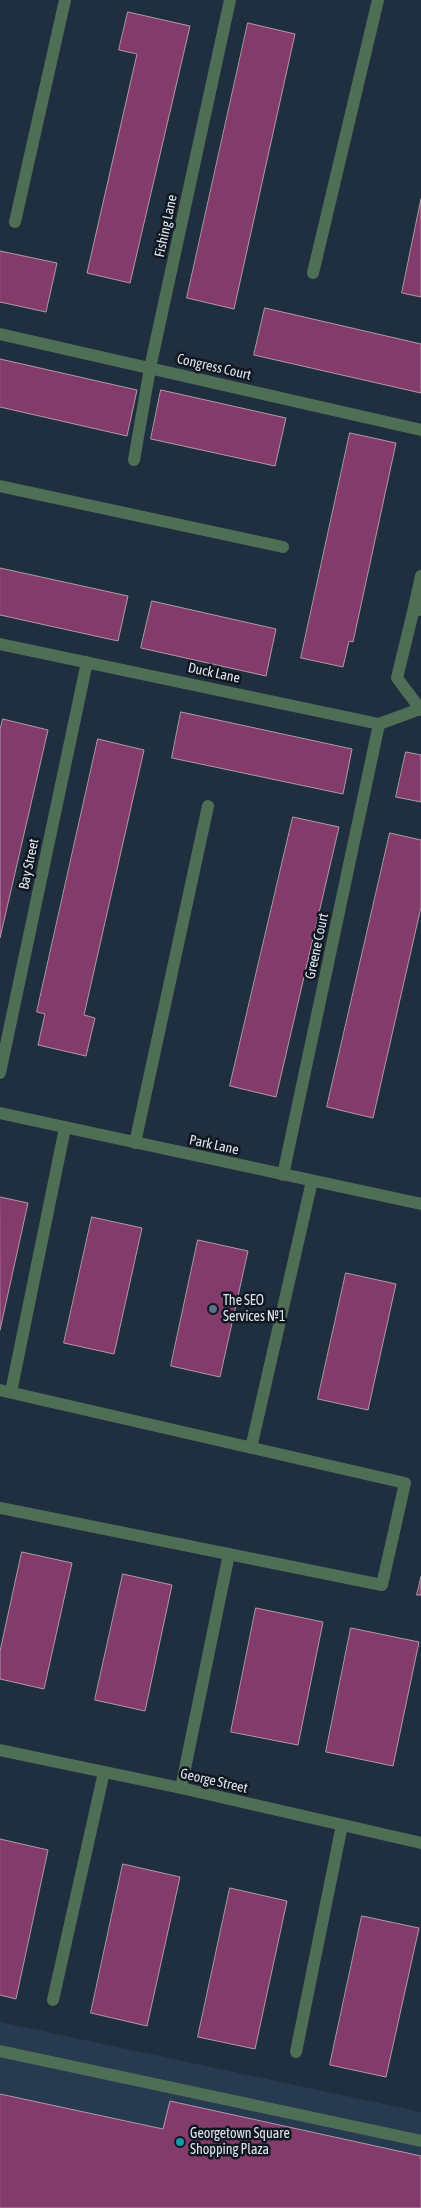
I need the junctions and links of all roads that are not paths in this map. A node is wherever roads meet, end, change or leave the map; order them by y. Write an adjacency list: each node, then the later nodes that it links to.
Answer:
1 (65, 0): 4 (street)
2 (230, 0): 7 (street, Fishing Lane)
3 (378, 0): 5 (street)
4 (15, 222)
5 (313, 273)
6 (0, 334): 7 (street, Congress Court)
7 (150, 368): 8 (street, Congress Court); 9 (street, Fishing Lane)
8 (421, 430)
9 (134, 460)
10 (0, 486): 11 (street)
11 (283, 547)
12 (421, 576): 13 (street)
13 (417, 611): 16 (street)
14 (0, 644): 15 (street, Duck Lane)
15 (87, 662): 17 (street, Duck Lane); 19 (street, Bay Street)
16 (420, 710): 17 (street)
17 (379, 724): 23 (street, Greene Court)
18 (208, 806): 22 (street)
19 (0, 1073)
20 (0, 1113): 21 (street, Park Lane)
21 (65, 1128): 22 (street, Park Lane); 26 (street)
22 (135, 1143): 23 (street, Park Lane)
23 (283, 1175): 24 (street, Park Lane)
24 (312, 1181): 25 (street, Park Lane); 27 (street)
25 (421, 1204)
26 (5, 1391): 27 (street)
27 (251, 1448): 29 (street)
28 (0, 1508): 29 (street)
29 (229, 1554): 32 (street)
30 (0, 1750): 31 (street, George Street)
31 (104, 1772): 32 (street, George Street); 35 (street)
32 (181, 1788): 33 (street, George Street)
33 (342, 1825): 34 (street, George Street); 37 (street)
34 (421, 1843)
35 (53, 2000)
36 (0, 2051): 38 (street)
37 (296, 2052)
38 (421, 2141)

